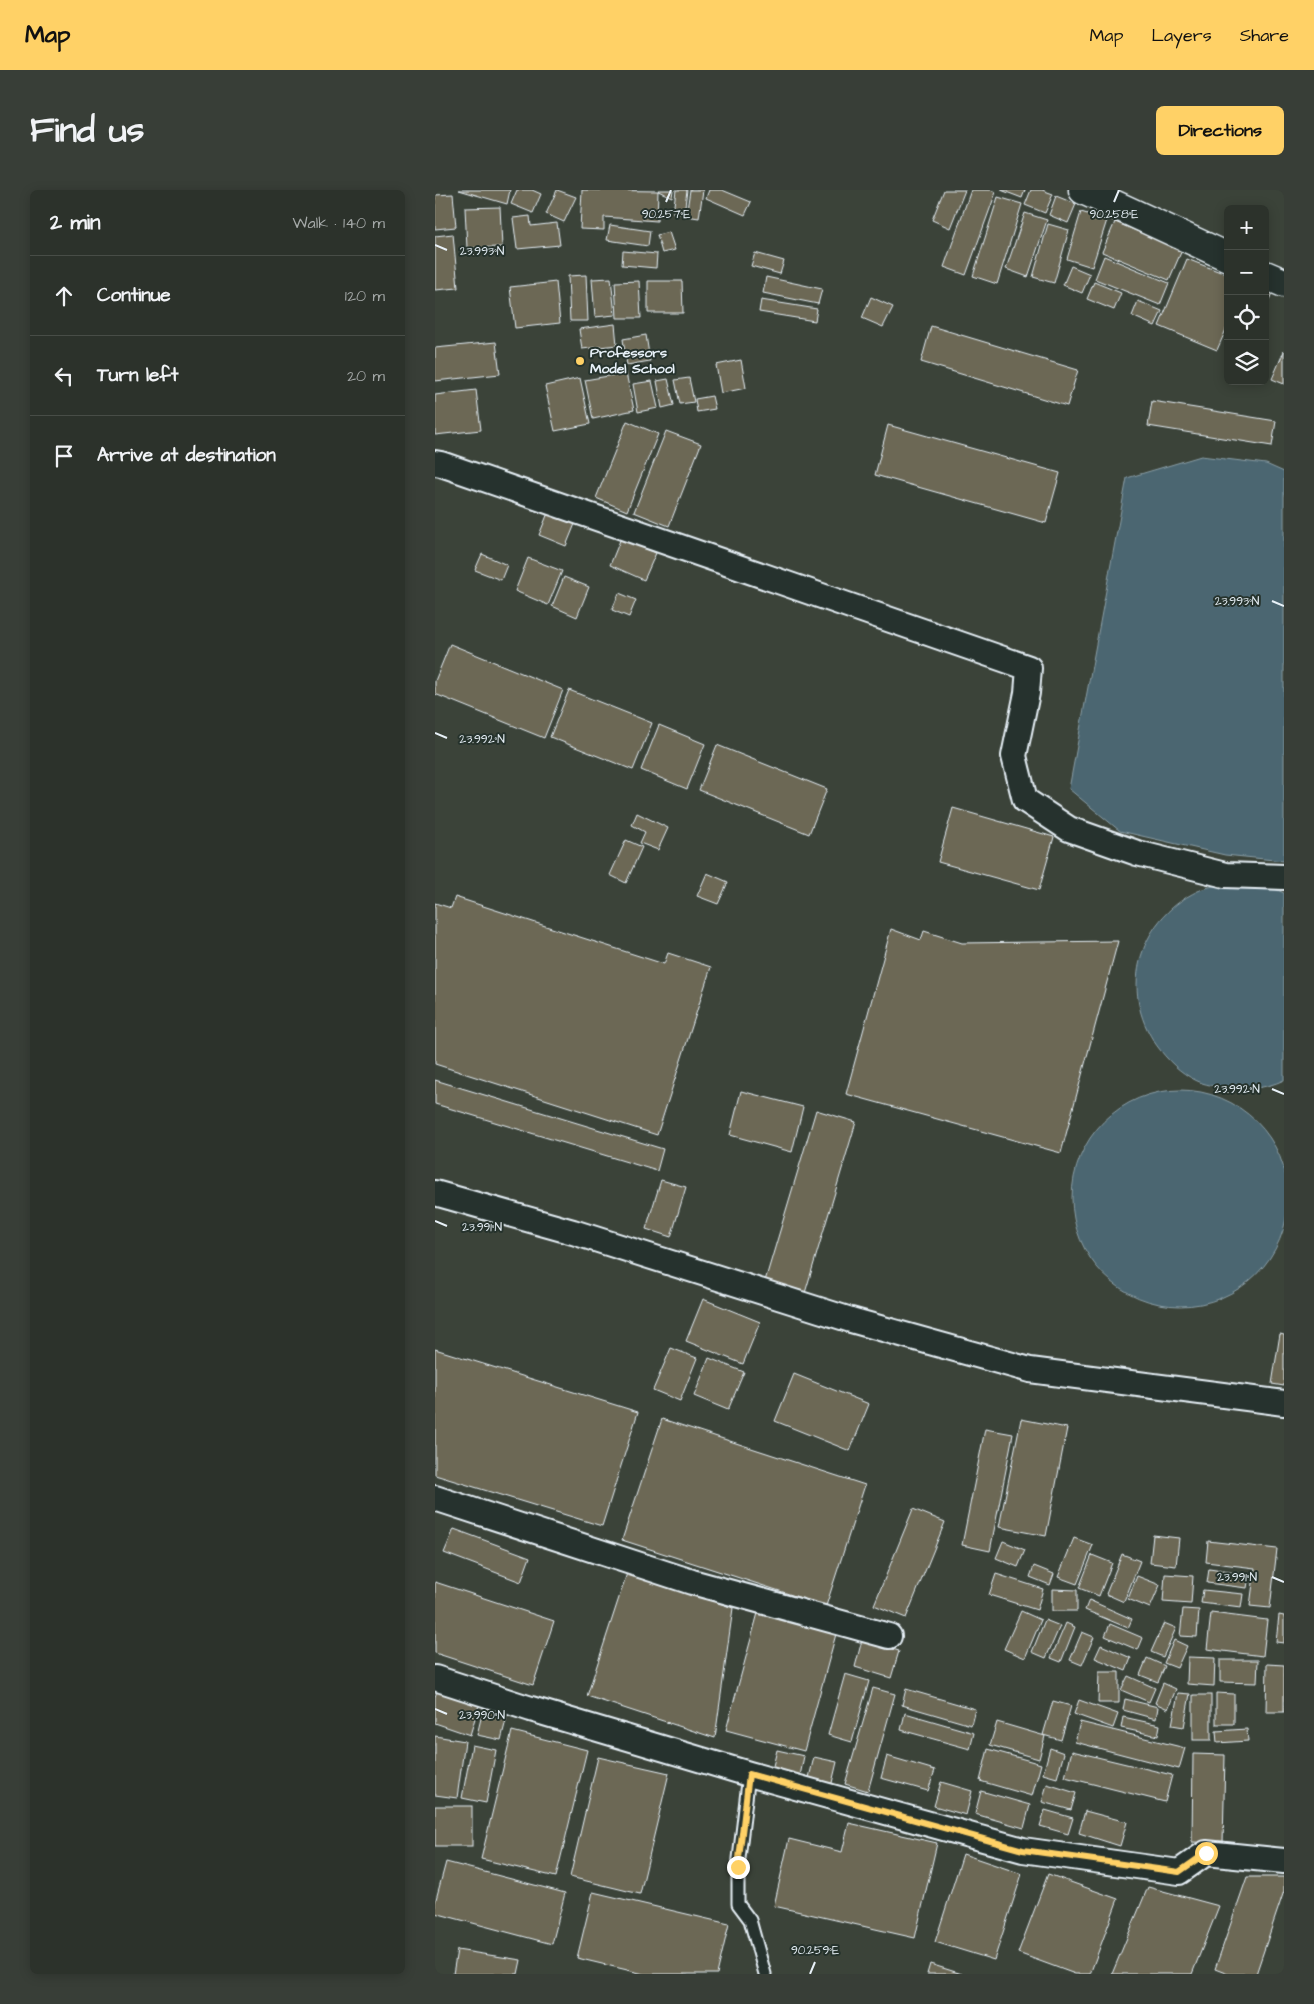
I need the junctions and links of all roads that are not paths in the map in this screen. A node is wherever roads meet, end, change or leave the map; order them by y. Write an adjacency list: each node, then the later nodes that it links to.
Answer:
1 (1083, 190): 2 (street)
2 (1224, 255)
3 (1269, 277): 4 (street)
4 (1284, 283)
5 (435, 463): 6 (street)
6 (1284, 877)
7 (435, 1193): 8 (street)
8 (1284, 1403)
9 (435, 1498): 10 (street)
10 (889, 1636)
11 (435, 1678): 12 (street)
12 (749, 1774): 13 (street); 14 (lane)
13 (1284, 1861)
14 (765, 1974)

